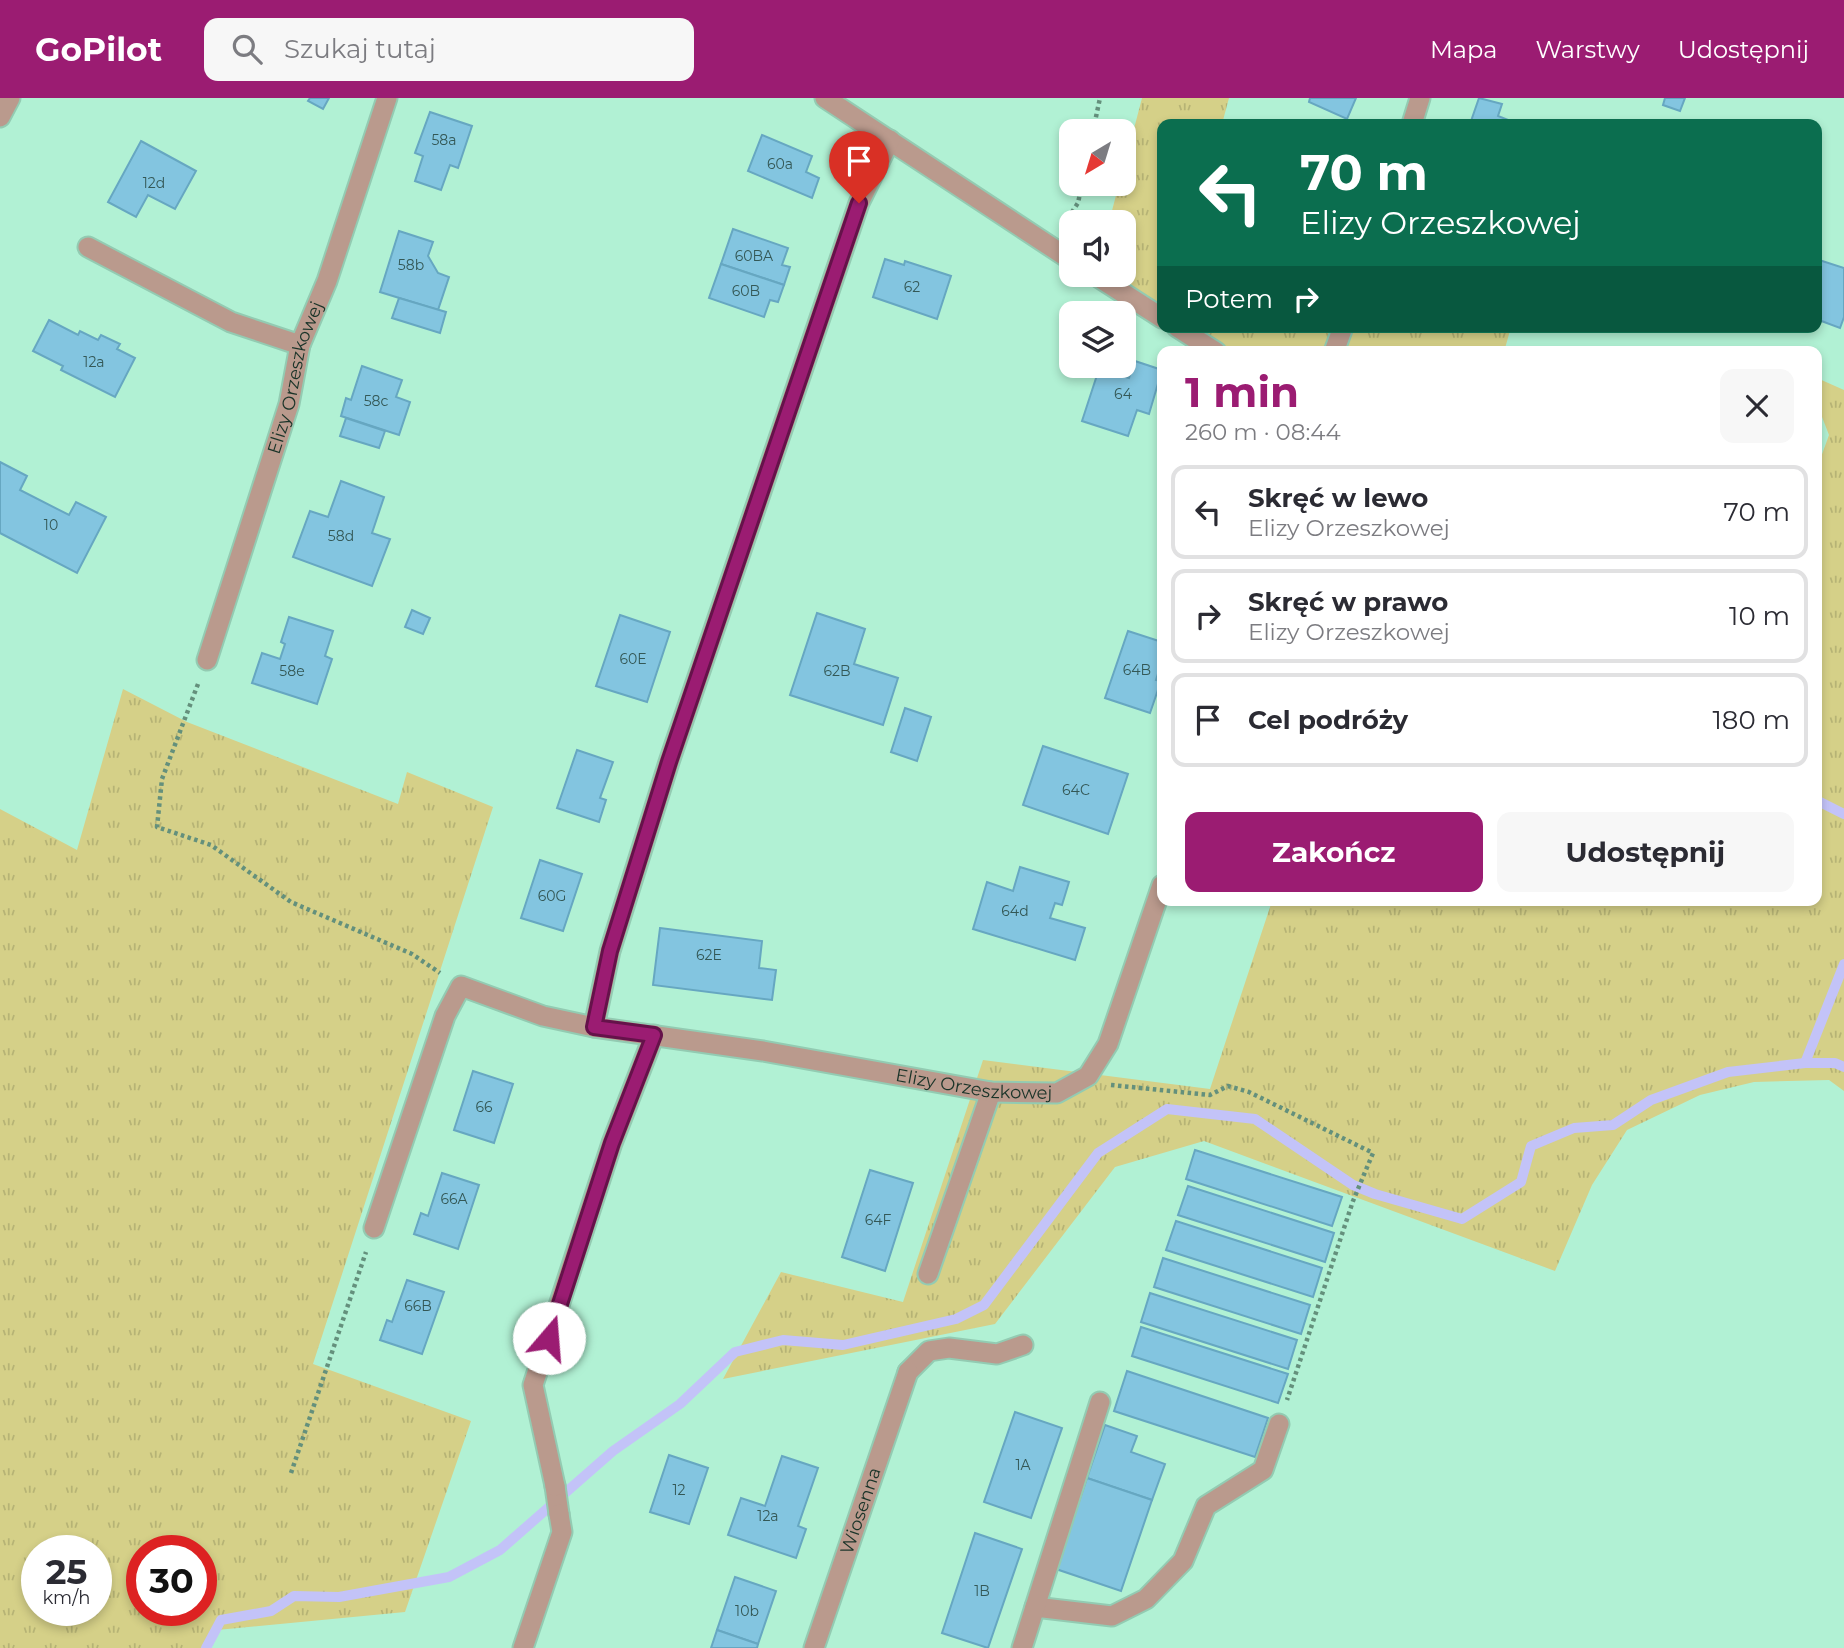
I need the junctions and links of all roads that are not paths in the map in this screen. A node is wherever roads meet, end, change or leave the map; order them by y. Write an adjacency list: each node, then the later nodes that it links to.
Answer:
1 (10, 98): 5 (street)
2 (387, 98): 13 (street, Elizy Orzeszkowej)
3 (825, 98): 7 (street)
4 (1420, 98): 6 (street)
5 (0, 117)
6 (1414, 119)
7 (890, 140): 9 (street); 17 (street)
8 (88, 247): 13 (street)
9 (1059, 252)
10 (1114, 287): 11 (street)
11 (1157, 314)
12 (1186, 333): 14 (street)
13 (300, 345): 15 (street, Elizy Orzeszkowej)
14 (1207, 346)
15 (207, 660)
16 (1157, 900): 19 (street, Elizy Orzeszkowej)
17 (594, 1027): 18 (street, Elizy Orzeszkowej); 20 (street, Elizy Orzeszkowej)
18 (654, 1035): 19 (street, Elizy Orzeszkowej); 26 (street)
19 (990, 1092): 21 (street)
20 (374, 1228)
21 (928, 1273)
22 (1023, 1345): 27 (street, Wiosenna)
23 (1100, 1402): 25 (street)
24 (1279, 1424): 25 (street)
25 (1035, 1607): 28 (street)
26 (523, 1648)
27 (814, 1648)
28 (1022, 1648)

